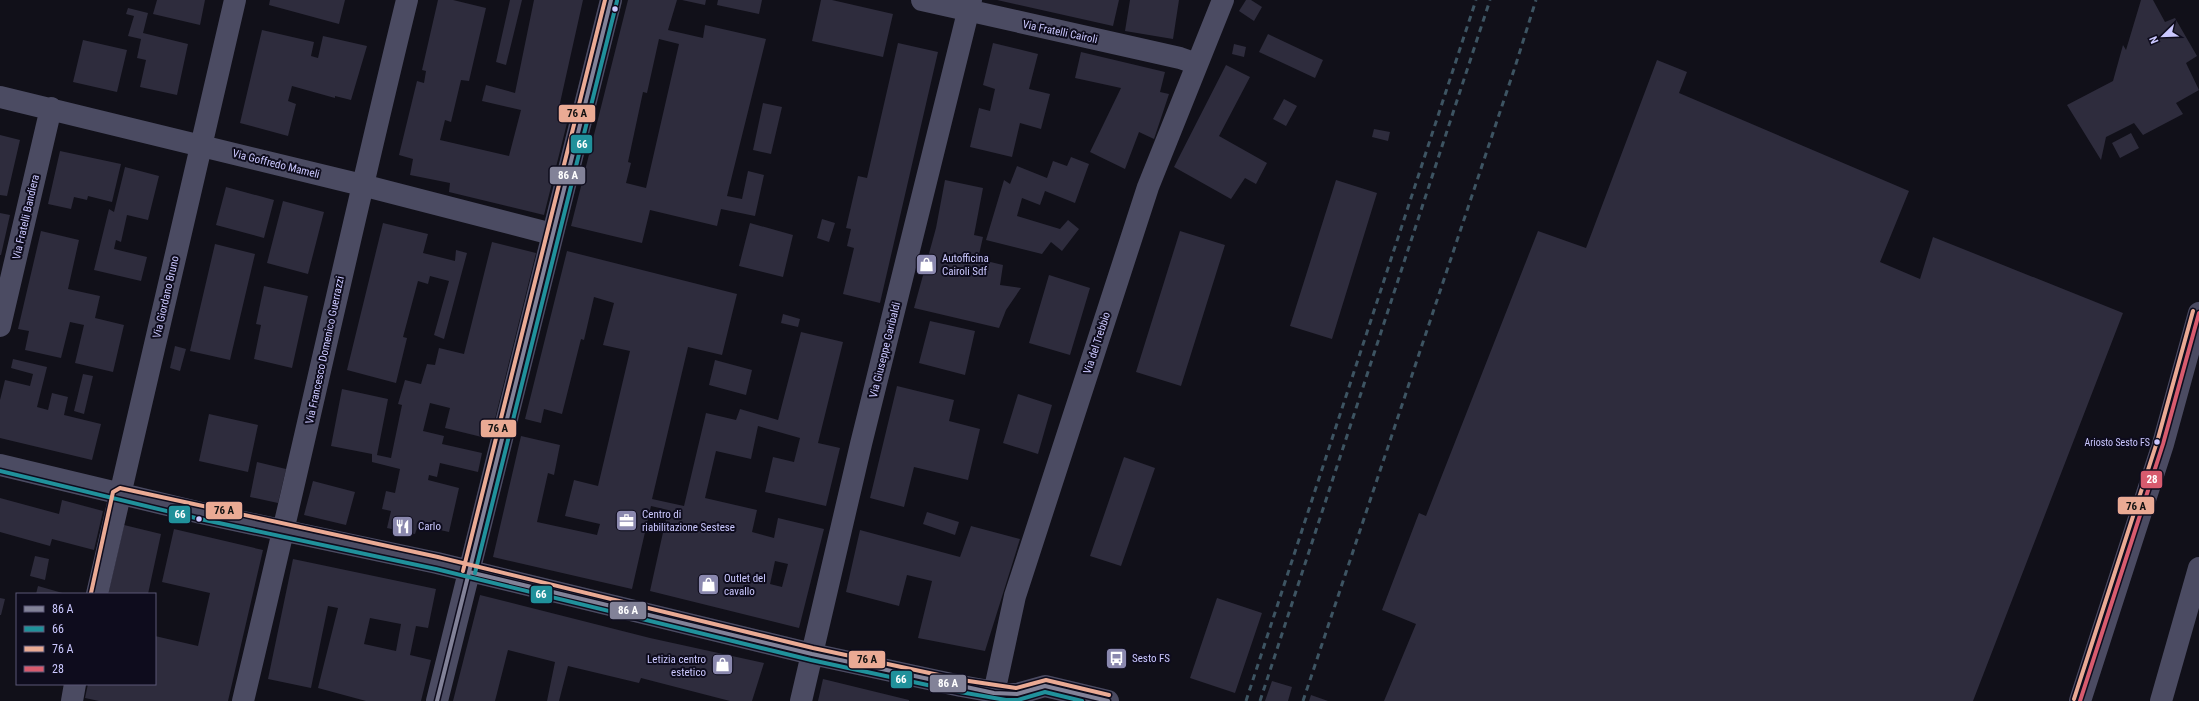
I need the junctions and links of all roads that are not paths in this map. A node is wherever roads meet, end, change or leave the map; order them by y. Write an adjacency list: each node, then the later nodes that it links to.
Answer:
1 (235, 0): 10 (street, Via Giordano Bruno)
2 (407, 0): 11 (street, Via Francesco Domenico Guerrazzi)
3 (612, 0): 12 (street)
4 (922, 0): 6 (street, Via Fratelli Cairoli)
5 (1223, 0): 7 (street, Via del Trebbio)
6 (970, 6): 7 (street, Via Fratelli Cairoli); 21 (street, Via Giuseppe Garibaldi)
7 (1197, 64): 23 (street, Via del Trebbio)
8 (0, 97): 9 (street, Via Goffredo Mameli)
9 (51, 108): 10 (street, Via Goffredo Mameli); 14 (street, Via Fratelli Bandiera)
10 (201, 147): 11 (street, Via Goffredo Mameli); 16 (street, Via Giordano Bruno)
11 (362, 185): 12 (street, Via Goffredo Mameli); 17 (street, Via Francesco Domenico Guerrazzi)
12 (552, 234): 19 (street)
13 (2199, 313): 29 (street)
14 (0, 326)
15 (0, 465): 16 (street)
16 (119, 494): 17 (street); 20 (street, Via Giordano Bruno)
17 (284, 531): 19 (street); 25 (street, Via Francesco Domenico Guerrazzi)
18 (2199, 568): 30 (street)
19 (469, 572): 21 (street); 26 (street)
20 (96, 593)
21 (812, 654): 23 (street); 27 (street, Via Giuseppe Garibaldi)
22 (76, 685): 24 (street)
23 (995, 697): 28 (street)
24 (72, 701)
25 (243, 701)
26 (437, 701)
27 (801, 701)
28 (1108, 701)
29 (2080, 701)
30 (2161, 701)

